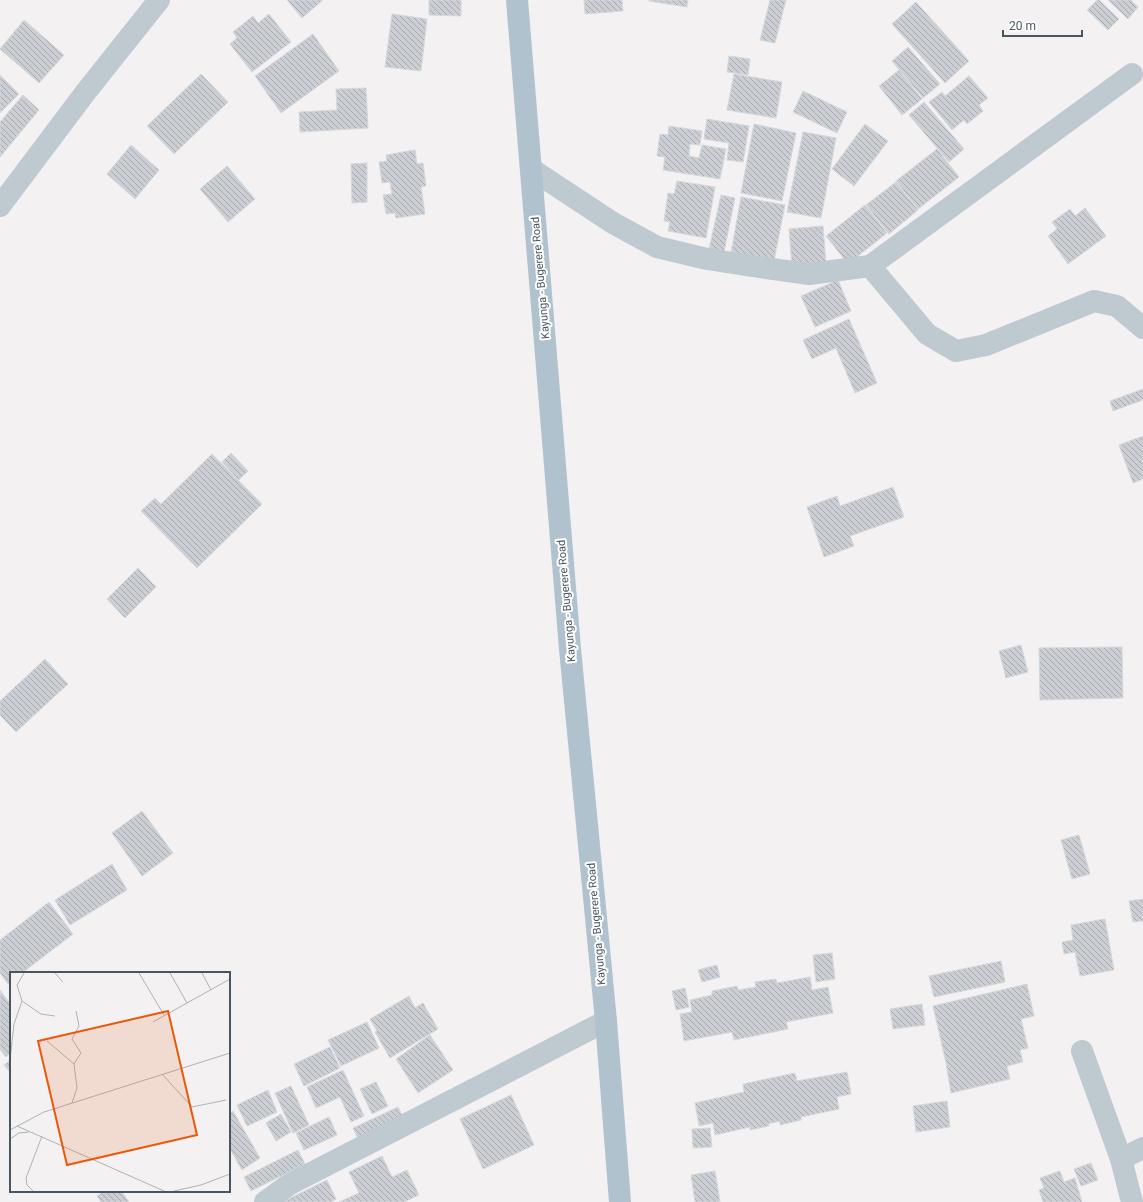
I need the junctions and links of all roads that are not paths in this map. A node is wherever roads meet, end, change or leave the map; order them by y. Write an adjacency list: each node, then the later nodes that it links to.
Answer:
1 (159, 0): 5 (street)
2 (517, 0): 4 (main road, Kayunga - Bugerere Road)
3 (1132, 74): 6 (street)
4 (531, 169): 6 (street); 8 (main road, Kayunga - Bugerere Road)
5 (0, 206)
6 (870, 266): 7 (street)
7 (1143, 328)
8 (606, 1020): 12 (street); 13 (main road, Kayunga - Bugerere Road)
9 (1082, 1051): 11 (street)
10 (1143, 1148): 11 (street)
11 (1120, 1159): 14 (street)
12 (265, 1202)
13 (620, 1202)
14 (1132, 1202)

